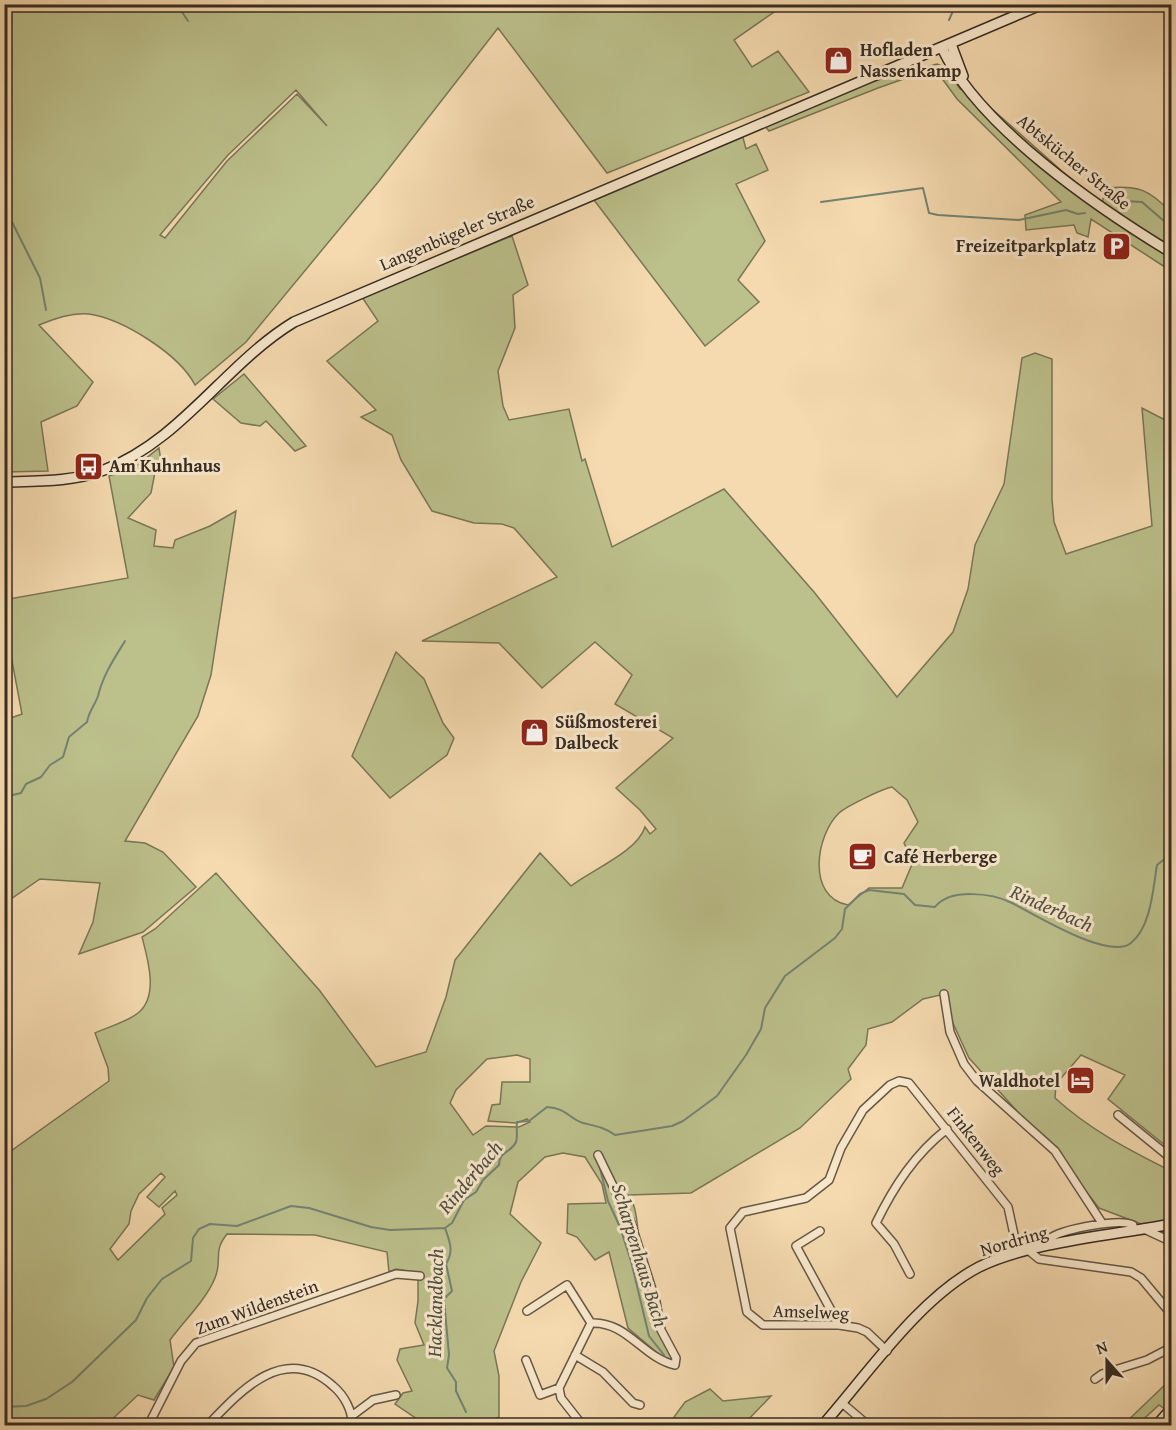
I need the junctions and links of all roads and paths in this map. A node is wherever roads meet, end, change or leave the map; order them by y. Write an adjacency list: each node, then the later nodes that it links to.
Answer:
1 (1043, 4): 2 (main road, Langenbügeler Straße)
2 (947, 46): 3 (main road, Langenbügeler Straße); 4 (main road, Abtskücher Straße); 5 (main road, Abtskücher Straße)
3 (924, 56): 4 (main road); 7 (main road, Langenbügeler Straße)
4 (949, 62): 5 (main road, Abtskücher Straße)
5 (966, 86): 6 (main road, Abtskücher Straße)
6 (1172, 253)
7 (4, 482)
8 (944, 994): 14 (street)
9 (882, 1092): 11 (street, Finkenweg); 28 (street, Amselweg)
10 (1118, 1116): 13 (street)
11 (947, 1129): 22 (street, Finkenweg); 23 (street)
12 (598, 1155): 27 (street)
13 (1172, 1159)
14 (1102, 1223): 18 (street); 20 (street)
15 (1172, 1224): 16 (main road, Nordring)
16 (1144, 1229): 18 (main road, Nordring); 19 (street)
17 (820, 1231): 28 (street)
18 (1134, 1231): 20 (main road, Nordring)
19 (1172, 1242)
20 (1039, 1248): 21 (main road, Nordring)
21 (1028, 1250): 22 (main road, Nordring); 26 (street)
22 (1018, 1253): 30 (main road, Nordring)
23 (910, 1274)
24 (420, 1276): 40 (street, Zum Wildenstein)
25 (527, 1311): 27 (street)
26 (1172, 1315)
27 (591, 1323): 31 (street)
28 (838, 1325): 30 (street, Amselweg)
29 (1172, 1347): 33 (street)
30 (887, 1351): 36 (main road, Nordring)
31 (575, 1355): 34 (street); 37 (street)
32 (526, 1360): 34 (street)
33 (1095, 1379)
34 (559, 1388): 43 (street)
35 (396, 1395): 39 (street)
36 (842, 1403): 44 (main road, Nordring); 45 (street)
37 (640, 1406)
38 (1172, 1408): 46 (main road)
39 (353, 1415): 41 (street); 42 (street)
40 (148, 1425)
41 (207, 1425)
42 (352, 1425)
43 (583, 1425)
44 (822, 1425)
45 (869, 1425)
46 (1156, 1425)

